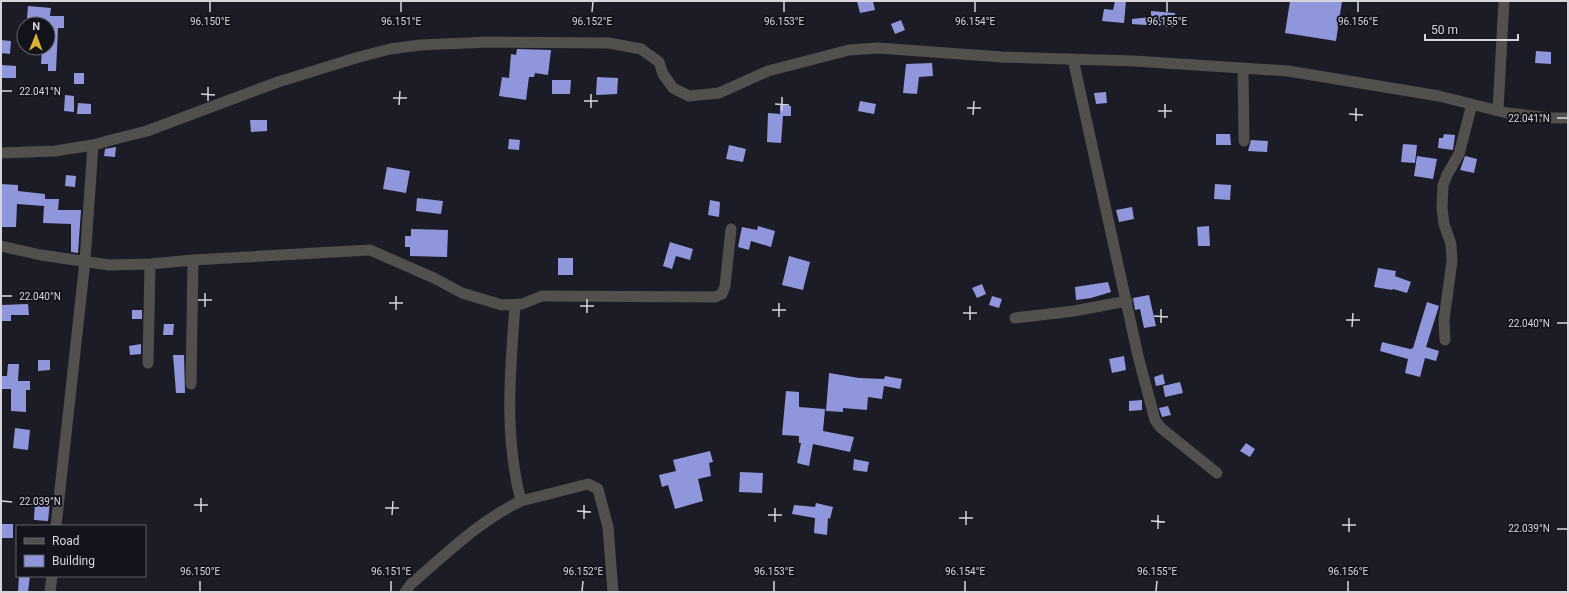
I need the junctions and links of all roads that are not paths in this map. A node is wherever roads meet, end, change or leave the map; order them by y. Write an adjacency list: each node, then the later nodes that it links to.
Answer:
1 (1504, 1): 5 (street)
2 (1073, 59): 3 (street); 8 (street); 15 (street)
3 (1243, 68): 4 (street); 7 (street)
4 (1472, 104): 5 (street); 18 (street)
5 (1498, 110): 6 (street)
6 (1568, 118)
7 (1244, 141)
8 (93, 145): 9 (street); 13 (street)
9 (1, 153)
10 (731, 229): 16 (street)
11 (1, 246): 13 (street)
12 (193, 260): 14 (street); 16 (street); 20 (street)
13 (85, 261): 14 (street); 23 (street)
14 (150, 264): 19 (street)
15 (1126, 301): 17 (street); 21 (street)
16 (515, 306): 22 (street)
17 (1015, 318)
18 (1444, 340)
19 (148, 362)
20 (191, 384)
21 (1217, 473)
22 (520, 501): 26 (street); 27 (street)
23 (56, 525)
24 (52, 577): 25 (street)
25 (50, 592)
26 (405, 592)
27 (613, 592)

